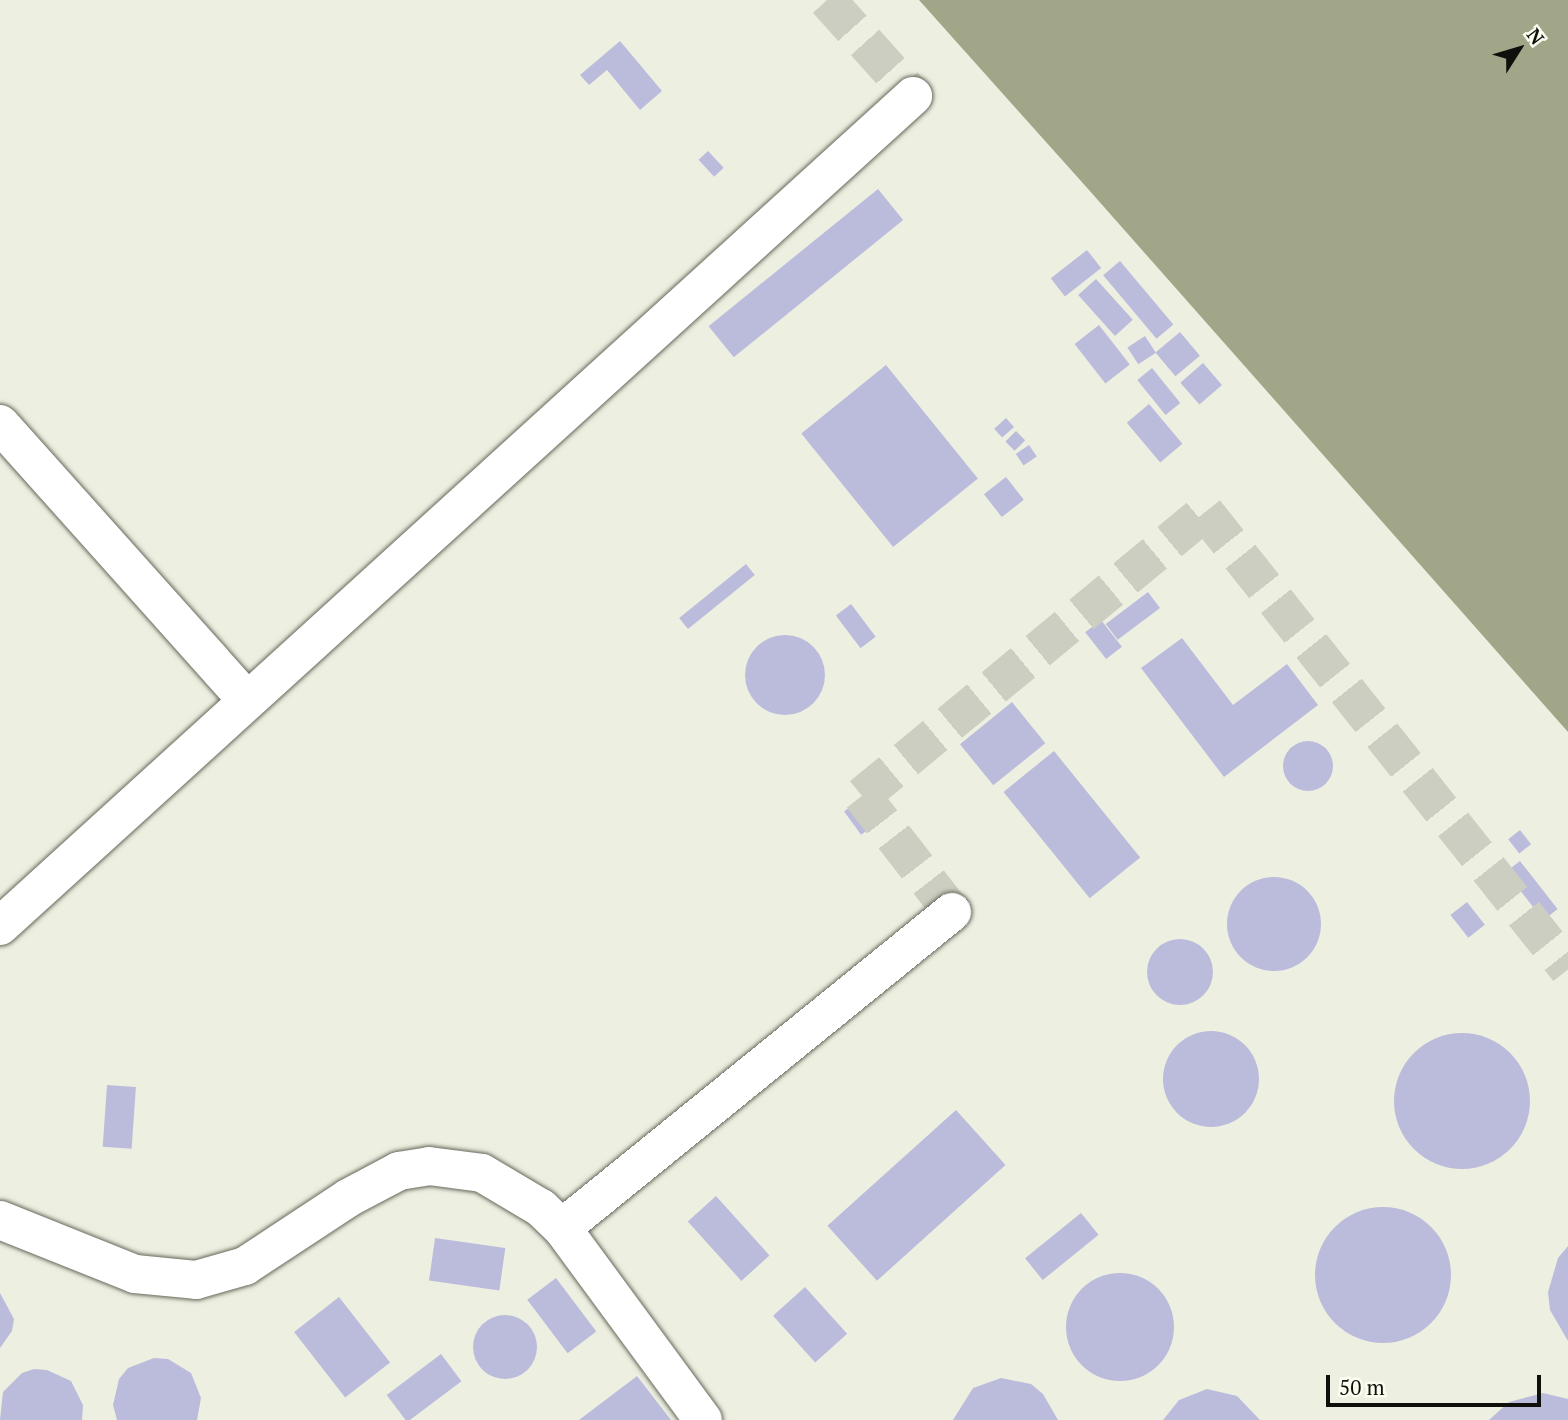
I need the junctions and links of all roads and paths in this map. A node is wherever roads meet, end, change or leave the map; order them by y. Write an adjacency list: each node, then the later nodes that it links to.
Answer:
1 (913, 96): 3 (street)
2 (0, 424): 3 (street)
3 (246, 699): 5 (street)
4 (952, 912): 7 (street)
5 (0, 926)
6 (0, 1220): 7 (street)
7 (562, 1227): 8 (street)
8 (703, 1420)

